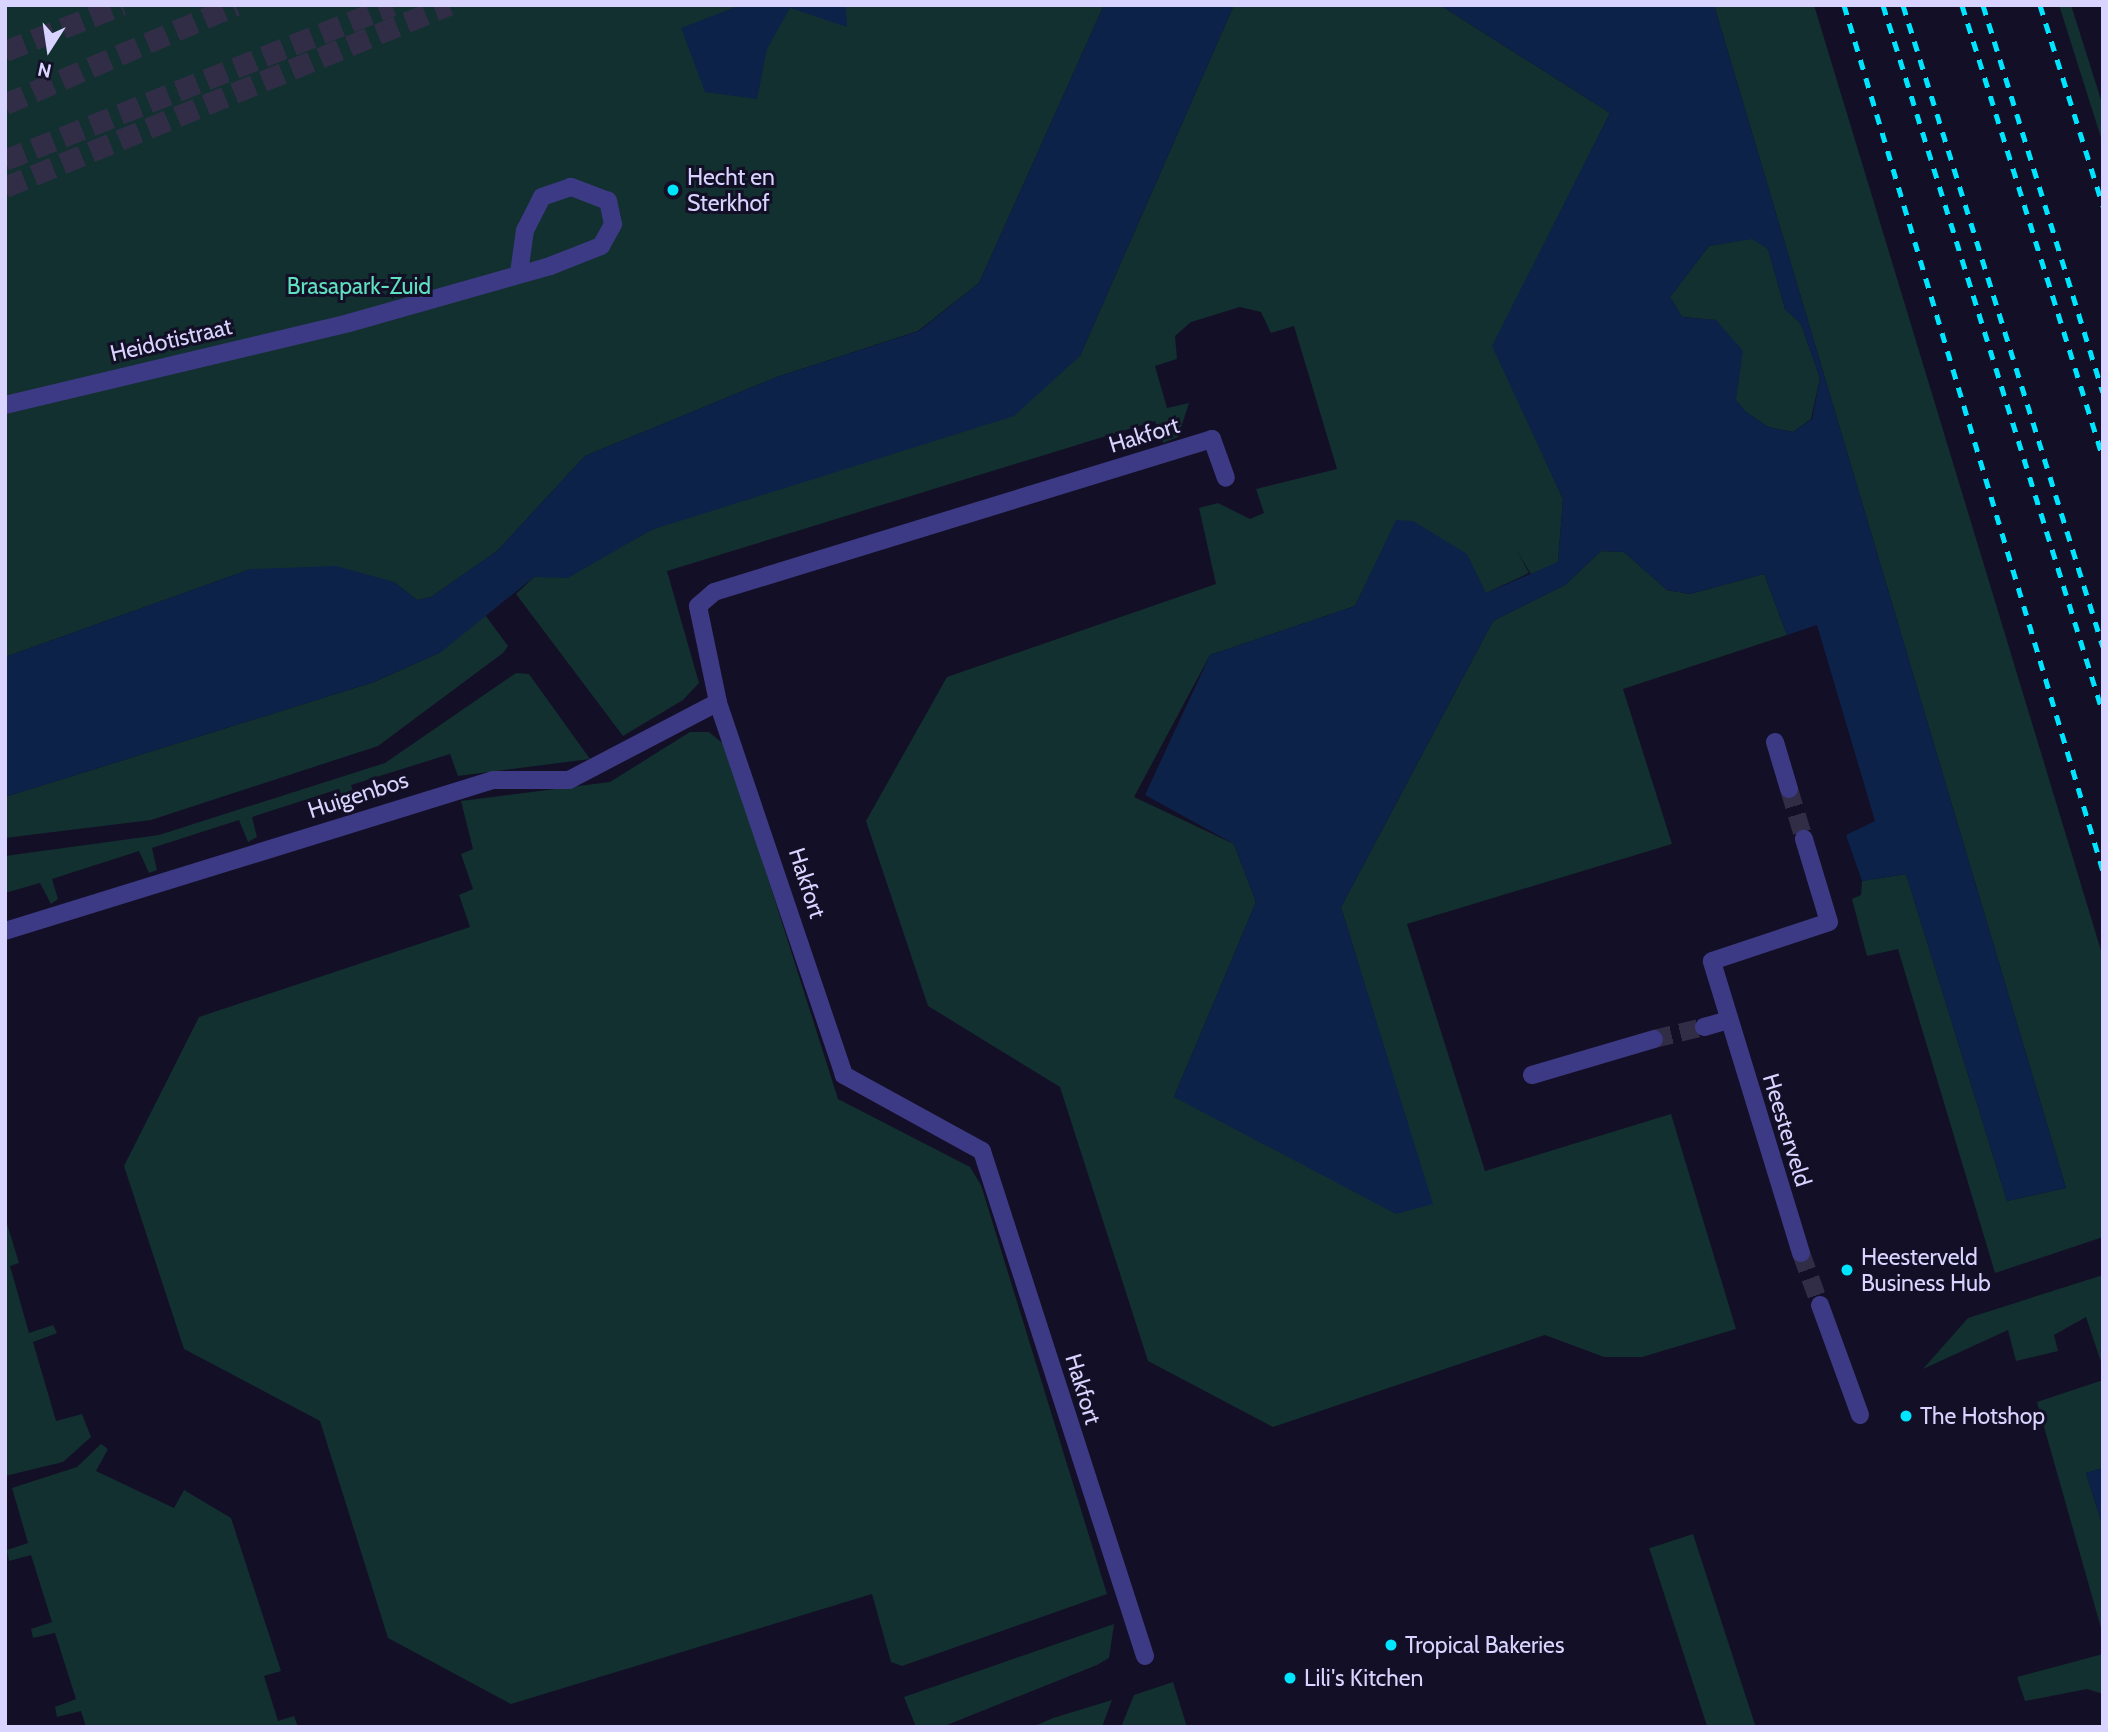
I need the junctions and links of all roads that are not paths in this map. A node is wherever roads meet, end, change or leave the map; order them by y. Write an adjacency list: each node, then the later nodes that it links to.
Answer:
1 (519, 272): 1 (street); 2 (street, Heidotistraat)
2 (5, 405)
3 (1226, 478): 4 (street, Hakfort)
4 (718, 702): 8 (street, Huigenbos); 16 (street, Hakfort)
5 (1775, 742): 6 (street)
6 (1789, 789)
7 (1804, 839): 9 (street, Heesterveld)
8 (5, 931)
9 (1729, 1020): 10 (street); 13 (street, Heesterveld)
10 (1704, 1027)
11 (1654, 1039): 12 (street)
12 (1532, 1074)
13 (1801, 1253)
14 (1820, 1305): 15 (street)
15 (1860, 1416)
16 (1145, 1656)

